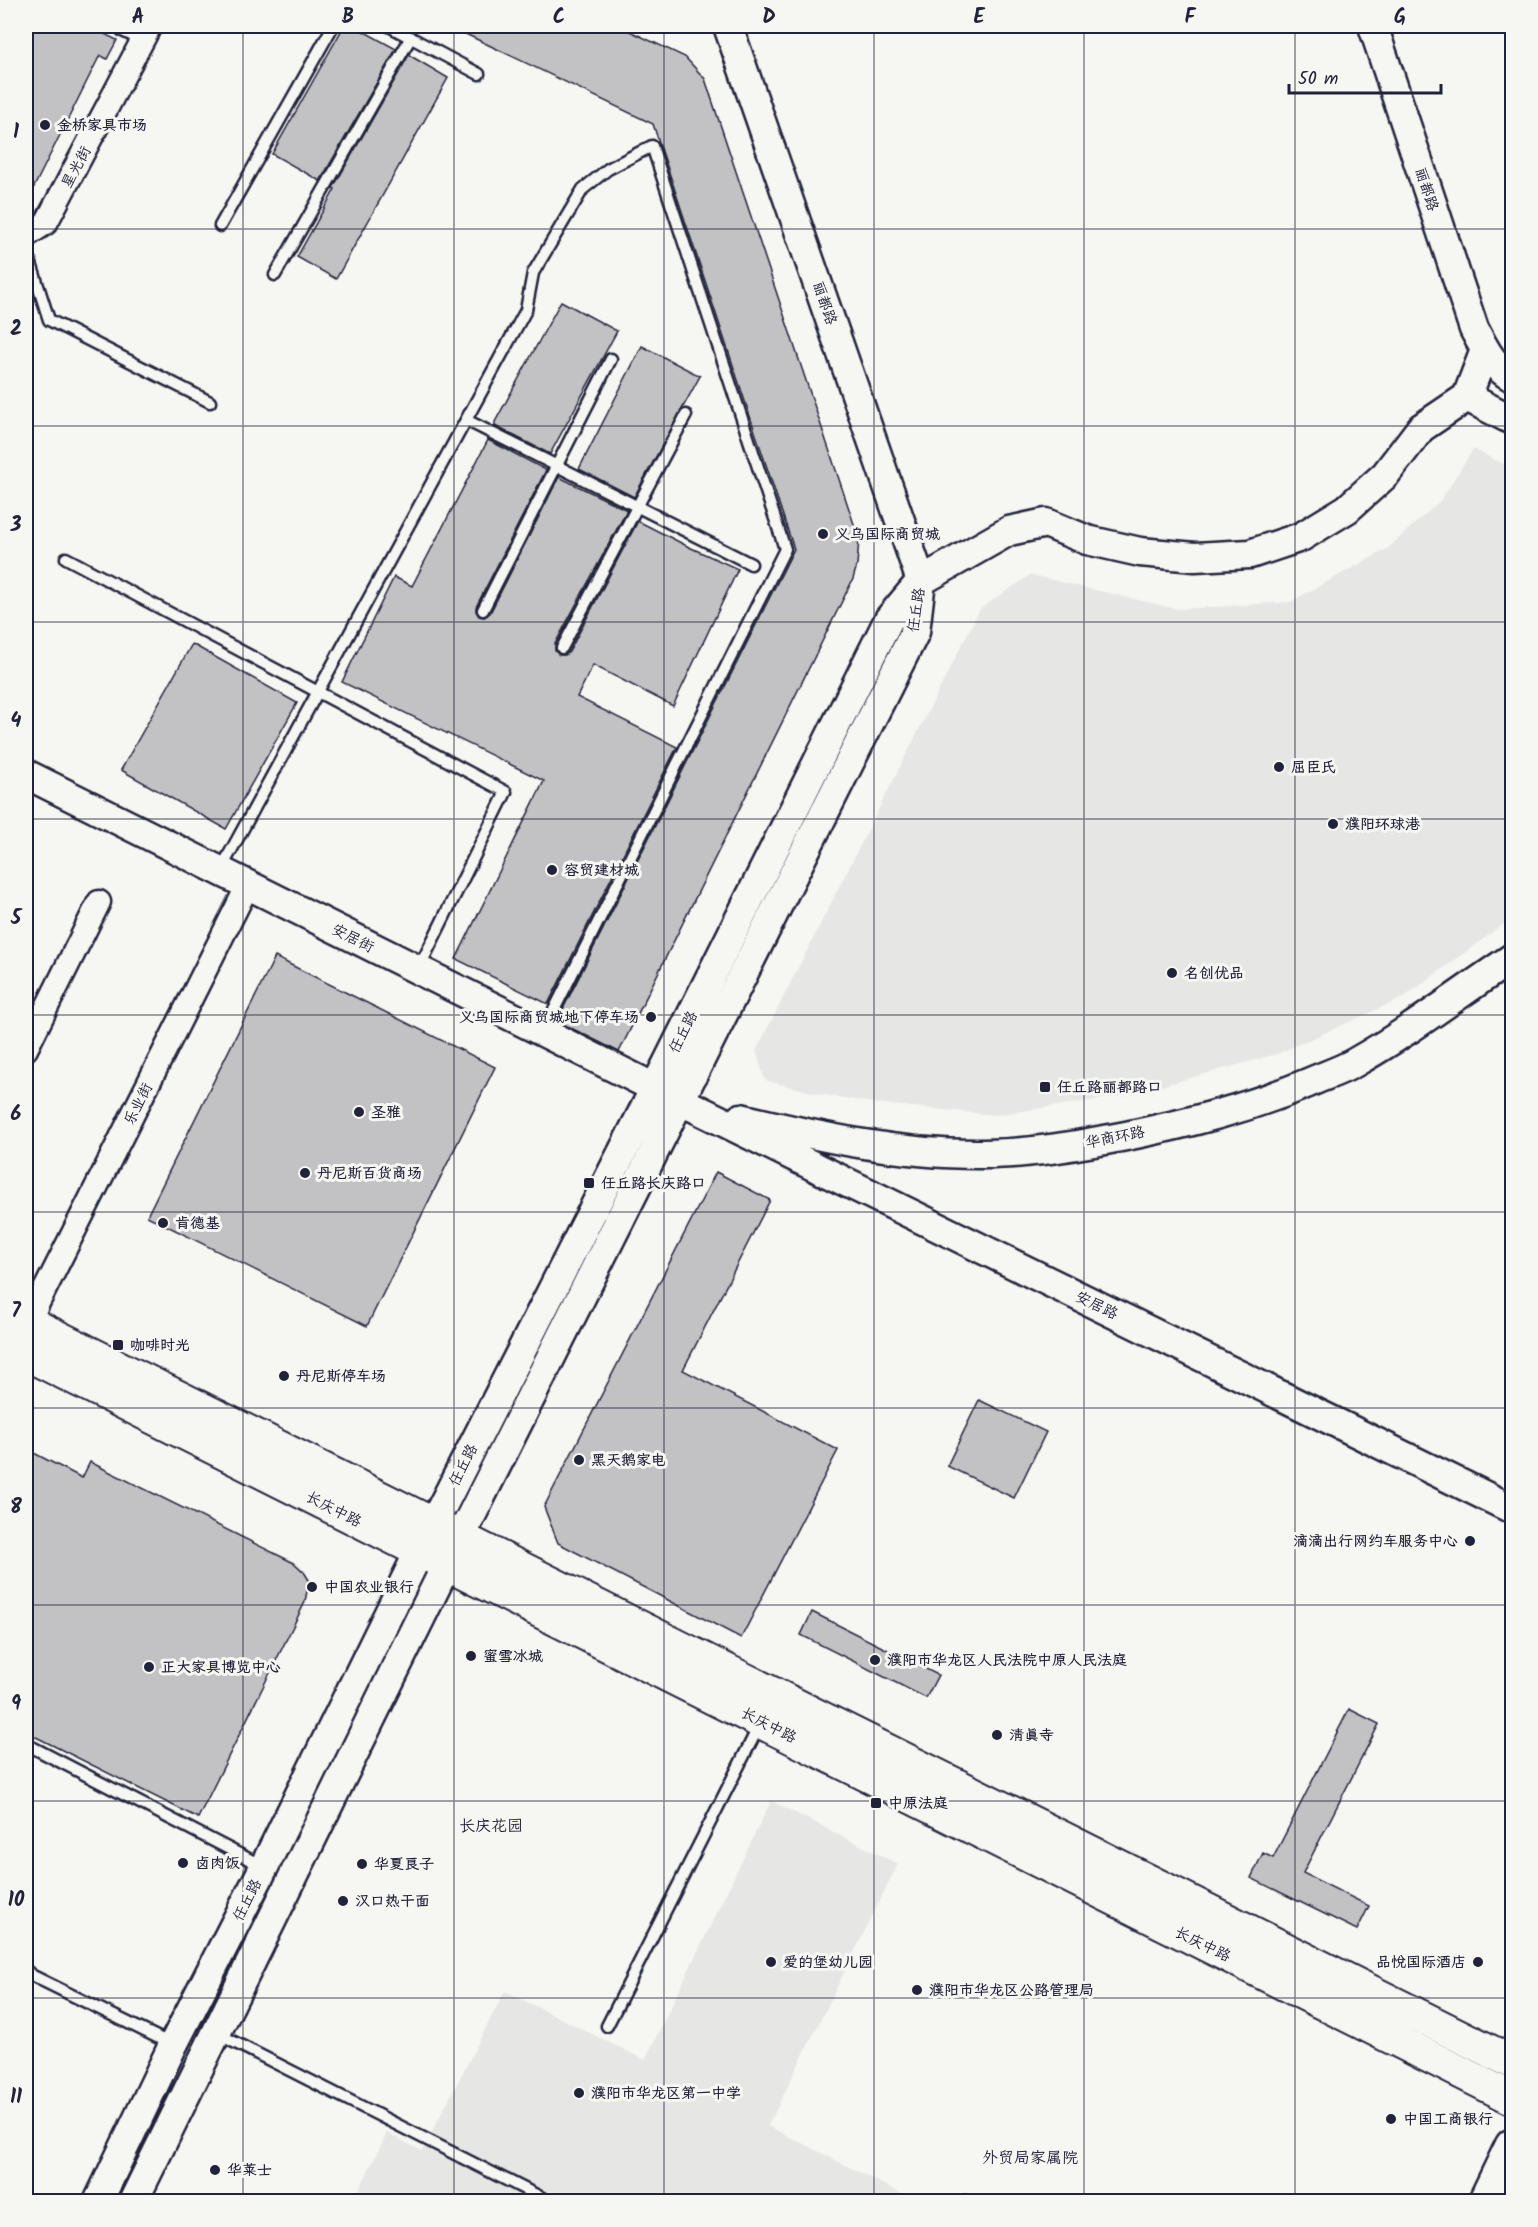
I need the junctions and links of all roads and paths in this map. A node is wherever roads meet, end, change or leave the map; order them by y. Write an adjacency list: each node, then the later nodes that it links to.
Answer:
1 (333, 26): 8 (lane)
2 (389, 26): 6 (lane)
3 (728, 26): 24 (street, 丽都路)
4 (1373, 26): 12 (street, 丽都路)
5 (140, 29): 9 (street, 星光街)
6 (411, 37): 7 (lane); 11 (lane)
7 (478, 74)
8 (220, 226)
9 (26, 236)
10 (26, 248): 16 (lane)
11 (275, 275)
12 (1485, 350): 14 (street, 丽都路); 15 (street)
13 (611, 359): 20 (lane)
14 (1512, 377)
15 (1467, 397): 19 (street); 24 (street)
16 (210, 402)
17 (686, 415): 21 (lane)
18 (466, 420): 20 (lane); 27 (lane); 34 (lane)
19 (1512, 420)
20 (557, 466): 21 (lane); 25 (lane)
21 (637, 506): 23 (lane); 26 (lane)
22 (66, 558): 27 (lane)
23 (751, 564)
24 (921, 581): 36 (street, 任丘路); 37 (street, 任丘路)
25 (483, 610)
26 (562, 648)
27 (317, 692): 29 (lane); 33 (lane)
28 (26, 774): 29 (street, 安居街)
29 (220, 871): 30 (street, 安居街)
30 (248, 885): 33 (street, 安居街); 38 (street, 乐业街)
31 (99, 902): 35 (street)
32 (1512, 958): 37 (street, 华商环路)
33 (418, 970): 34 (street, 安居街)
34 (542, 1032): 36 (street, 安居街)
35 (26, 1049)
36 (655, 1088): 37 (street, 安居街); 41 (street, 任丘路)
37 (681, 1101): 40 (street, 安居路); 41 (street, 任丘路)
38 (27, 1322): 41 (main road, 长庆中路)
39 (26, 1354): 41 (main road, 长庆中路)
40 (1512, 1509)
41 (437, 1538): 42 (main road, 长庆中路); 45 (street, 任丘路); 50 (main road, 长庆中路)
42 (446, 1566): 43 (main road, 长庆中路); 48 (street, 任丘路)
43 (762, 1721): 47 (lane); 51 (main road, 长庆中路)
44 (26, 1744): 45 (lane)
45 (264, 1867): 49 (street, 任丘路)
46 (26, 1970): 49 (lane)
47 (607, 2026)
48 (216, 2033): 54 (street, 任丘路); 55 (lane)
49 (173, 2045): 53 (street, 任丘路)
50 (1512, 2062)
51 (1512, 2098)
52 (1512, 2146): 56 (main road)
53 (98, 2202)
54 (134, 2202)
55 (550, 2202)
56 (1485, 2202)

